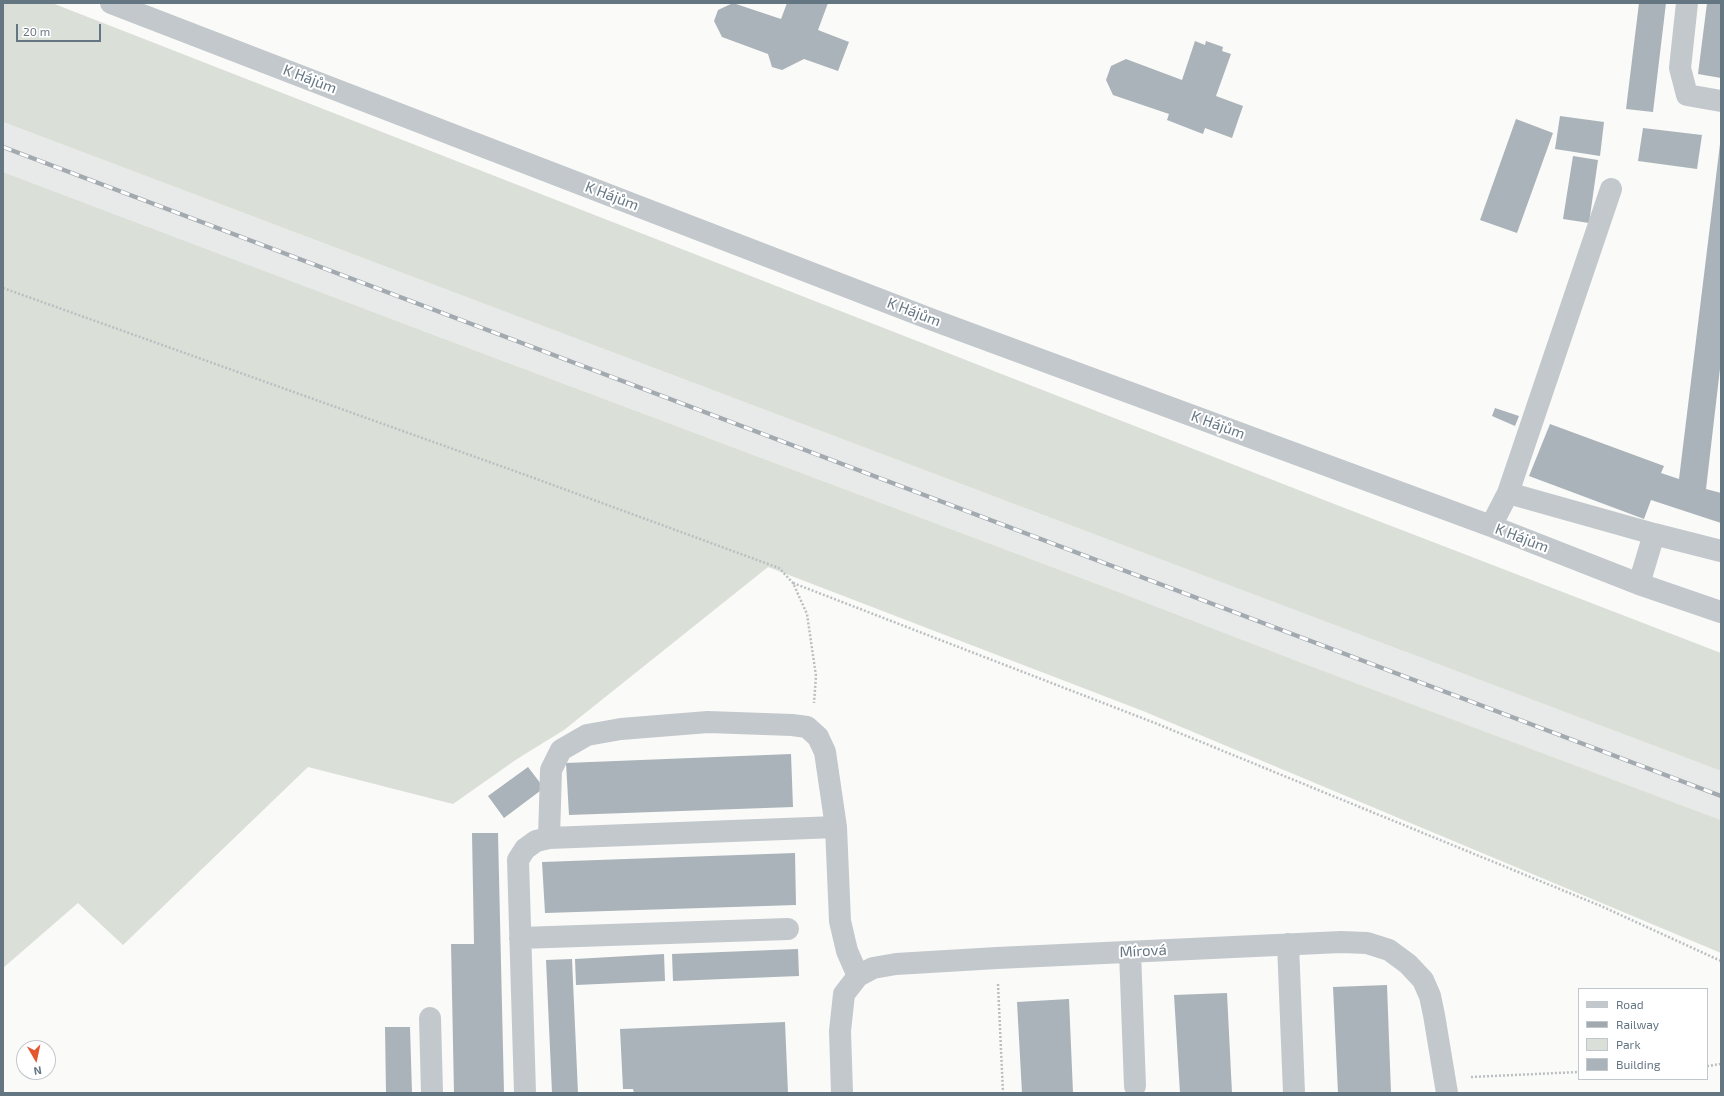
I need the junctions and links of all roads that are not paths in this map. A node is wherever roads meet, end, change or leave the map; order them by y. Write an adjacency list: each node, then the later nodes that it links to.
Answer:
1 (111, 3): 6 (street, K Hájům)
2 (1686, 3): 3 (street)
3 (1721, 101)
4 (1611, 189): 5 (street)
5 (1508, 493): 6 (street); 7 (street)
6 (1491, 526): 9 (street, K Hájům)
7 (1654, 534): 8 (street); 9 (street)
8 (1721, 551)
9 (1639, 584): 10 (street, K Hájům)
10 (1721, 612)
11 (836, 827): 12 (street); 12 (street); 17 (street)
12 (549, 838): 14 (street)
13 (788, 929): 14 (street)
14 (520, 938): 22 (street)
15 (1288, 944): 16 (street, Mírová); 20 (street, Mírová); 24 (street)
16 (1130, 952): 17 (street, Mírová); 19 (street)
17 (858, 976): 23 (street, Mírová)
18 (430, 1018): 21 (street)
19 (1135, 1086)
20 (1446, 1086)
21 (432, 1093)
22 (525, 1093)
23 (842, 1093)
24 (1294, 1093)

